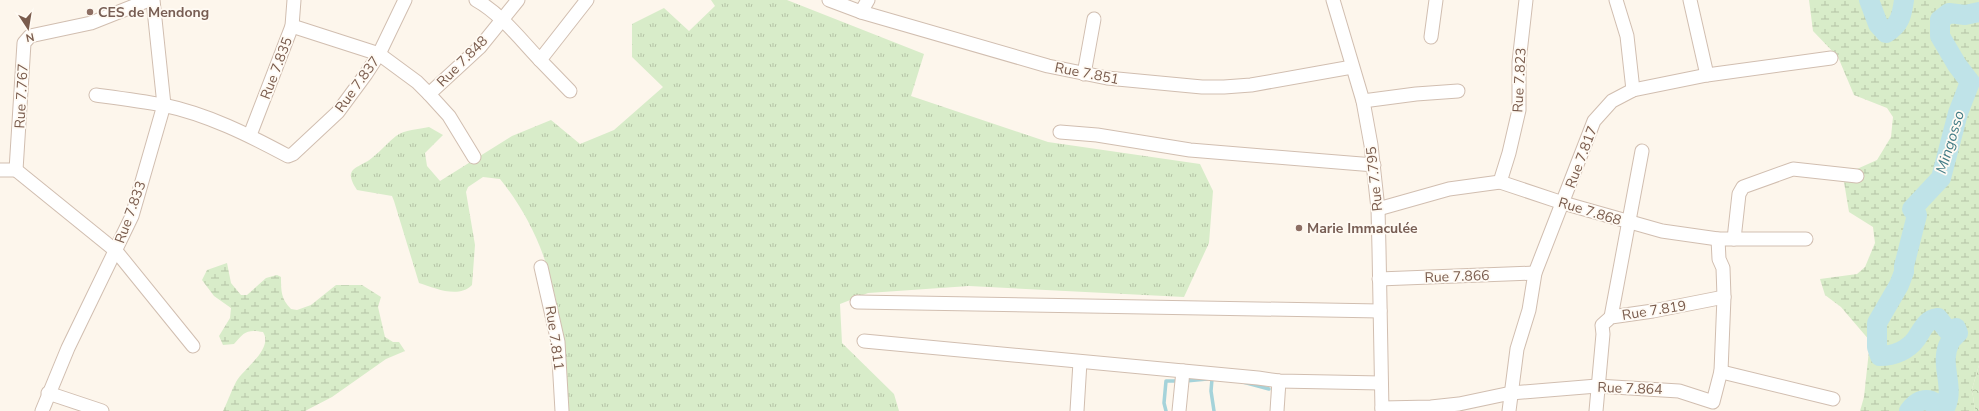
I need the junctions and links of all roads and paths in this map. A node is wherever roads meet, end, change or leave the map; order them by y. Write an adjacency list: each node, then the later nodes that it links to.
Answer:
1 (149, 0): 39 (street, Rue 7.767)
2 (153, 0): 32 (street, Rue 7.833)
3 (294, 0): 18 (street, Rue 7.835)
4 (405, 0): 20 (street, Rue 7.837)
5 (476, 0): 17 (street)
6 (518, 0): 17 (street, Rue 7.848)
7 (587, 0): 22 (street)
8 (829, 0): 15 (street, Rue 7.851)
9 (868, 0): 15 (street)
10 (1333, 0): 23 (street, Rue 7.795)
11 (1436, 0): 19 (street)
12 (1526, 0): 41 (street, Rue 7.823)
13 (1690, 0): 25 (street)
14 (1620, 1): 26 (street)
15 (861, 12): 24 (street, Rue 7.851)
16 (1094, 19): 24 (street)
17 (502, 20): 22 (street); 29 (street, Rue 7.848)
18 (292, 26): 20 (street, Rue 7.848); 34 (street, Rue 7.835)
19 (1431, 37)
20 (379, 54): 29 (street, Rue 7.848); 34 (street, Rue 7.837)
21 (1831, 58): 25 (street, Rue 7.817)
22 (540, 60): 28 (street)
23 (1352, 68): 24 (street, Rue 7.851); 31 (street, Rue 7.795)
24 (1084, 74)
25 (1707, 75): 26 (street, Rue 7.817)
26 (1633, 90): 42 (street, Rue 7.817)
27 (1458, 91): 31 (street)
28 (570, 92)
29 (429, 94): 36 (street)
30 (96, 95): 32 (street)
31 (1363, 101): 37 (street, Rue 7.795)
32 (164, 105): 34 (street); 48 (street, Rue 7.833)
33 (1060, 132): 37 (street)
34 (250, 135)
35 (1642, 151): 44 (street)
36 (474, 157)
37 (1374, 165): 43 (street, Rue 7.795)
38 (0, 170): 39 (street)
39 (16, 170): 48 (street)
40 (1857, 176): 46 (street)
41 (1500, 182): 42 (street, Rue 7.868); 43 (street, Rue 7.868)
42 (1563, 203): 44 (street, Rue 7.868); 50 (street, Rue 7.817)
43 (1378, 210): 51 (street, Rue 7.795)
44 (1629, 223): 45 (street, Rue 7.868); 55 (street)
45 (1718, 239): 46 (street, Rue 7.868); 52 (street, Rue 7.864)
46 (1734, 239): 47 (street, Rue 7.868)
47 (1806, 239)
48 (116, 251): 57 (street); 64 (street, Rue 7.833)
49 (541, 267): 70 (street, Rue 7.811)
50 (1535, 273): 51 (street, Rue 7.866); 65 (street, Rue 7.817)
51 (1379, 279): 54 (street, Rue 7.795)
52 (1724, 297): 55 (street, Rue 7.819); 60 (street, Rue 7.864)
53 (856, 302): 54 (street)
54 (1380, 311): 62 (street, Rue 7.795)
55 (1611, 317): 63 (street, Rue 7.819)
56 (864, 341): 58 (street)
57 (193, 346)
58 (1080, 362): 59 (street); 71 (street)
59 (1183, 371): 61 (street); 72 (street)
60 (1721, 371): 63 (street, Rue 7.864); 66 (street)
61 (1279, 381): 62 (street); 73 (street)
62 (1381, 383): 67 (street, Rue 7.795)
63 (1597, 386): 65 (street, Rue 7.864); 75 (street, Rue 7.819)
64 (48, 393): 68 (street, Rue 7.833); 69 (street)
65 (1511, 393): 67 (street, Rue 7.864); 74 (street, Rue 7.817)
66 (1833, 400)
67 (1382, 409)
68 (42, 411)
69 (102, 411)
70 (562, 411)
71 (1078, 411)
72 (1179, 411)
73 (1277, 411)
74 (1509, 411)
75 (1596, 411)

